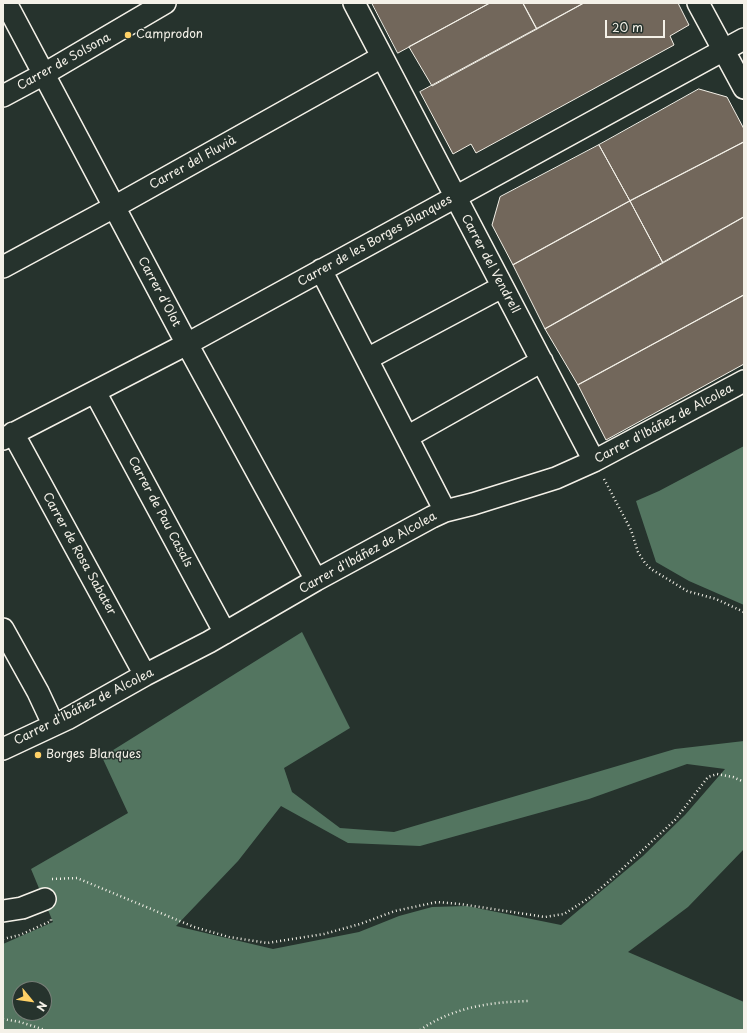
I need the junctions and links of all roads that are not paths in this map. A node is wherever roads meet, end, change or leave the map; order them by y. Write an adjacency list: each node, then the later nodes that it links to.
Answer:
1 (6, 3): 8 (street, Carrer d'Olot)
2 (165, 3): 8 (street, Carrer de Solsona)
3 (354, 3): 7 (street, Carrer del Vendrell)
4 (698, 3): 6 (street)
5 (744, 39): 6 (street, Carrer de les Borges Blanques)
6 (723, 50): 9 (street); 11 (street, Carrer de les Borges Blanques)
7 (382, 57): 11 (street, Carrer del Vendrell); 12 (street, Carrer del Fluvià)
8 (44, 74): 10 (street, Carrer de Solsona); 12 (street, Carrer d'Olot)
9 (744, 88)
10 (3, 96)
11 (455, 197): 14 (street, Carrer de les Borges Blanques); 15 (street, Carrer del Vendrell)
12 (114, 207): 13 (street, Carrer del Fluvià); 16 (street, Carrer d'Olot)
13 (3, 267)
14 (322, 270): 16 (street, Carrer de les Borges Blanques); 17 (street)
15 (502, 287): 17 (street); 18 (street, Carrer del Vendrell)
16 (187, 344): 20 (street, Carrer de les Borges Blanques); 25 (street, Carrer d'Olot)
17 (367, 359): 22 (street)
18 (542, 361): 22 (street); 23 (street, Carrer del Vendrell)
19 (744, 381): 23 (street, Carrer d'Ibáñez de Alcolea)
20 (95, 392): 21 (street, Carrer de les Borges Blanques); 27 (street, Carrer de Pau Casals)
21 (8, 436): 28 (street, Carrer de Rosa Sabater)
22 (407, 437): 24 (street)
23 (594, 461): 24 (street, Carrer d'Ibáñez de Alcolea)
24 (445, 511): 25 (street, Carrer d'Ibáñez de Alcolea)
25 (316, 580): 27 (street, Carrer d'Ibáñez de Alcolea)
26 (3, 628): 29 (street)
27 (225, 633): 28 (street, Carrer d'Ibáñez de Alcolea)
28 (145, 675): 29 (street, Carrer d'Ibáñez de Alcolea)
29 (53, 724): 30 (street, Carrer d'Ibáñez de Alcolea)
30 (3, 749)
31 (45, 899): 32 (street)
32 (3, 911)

